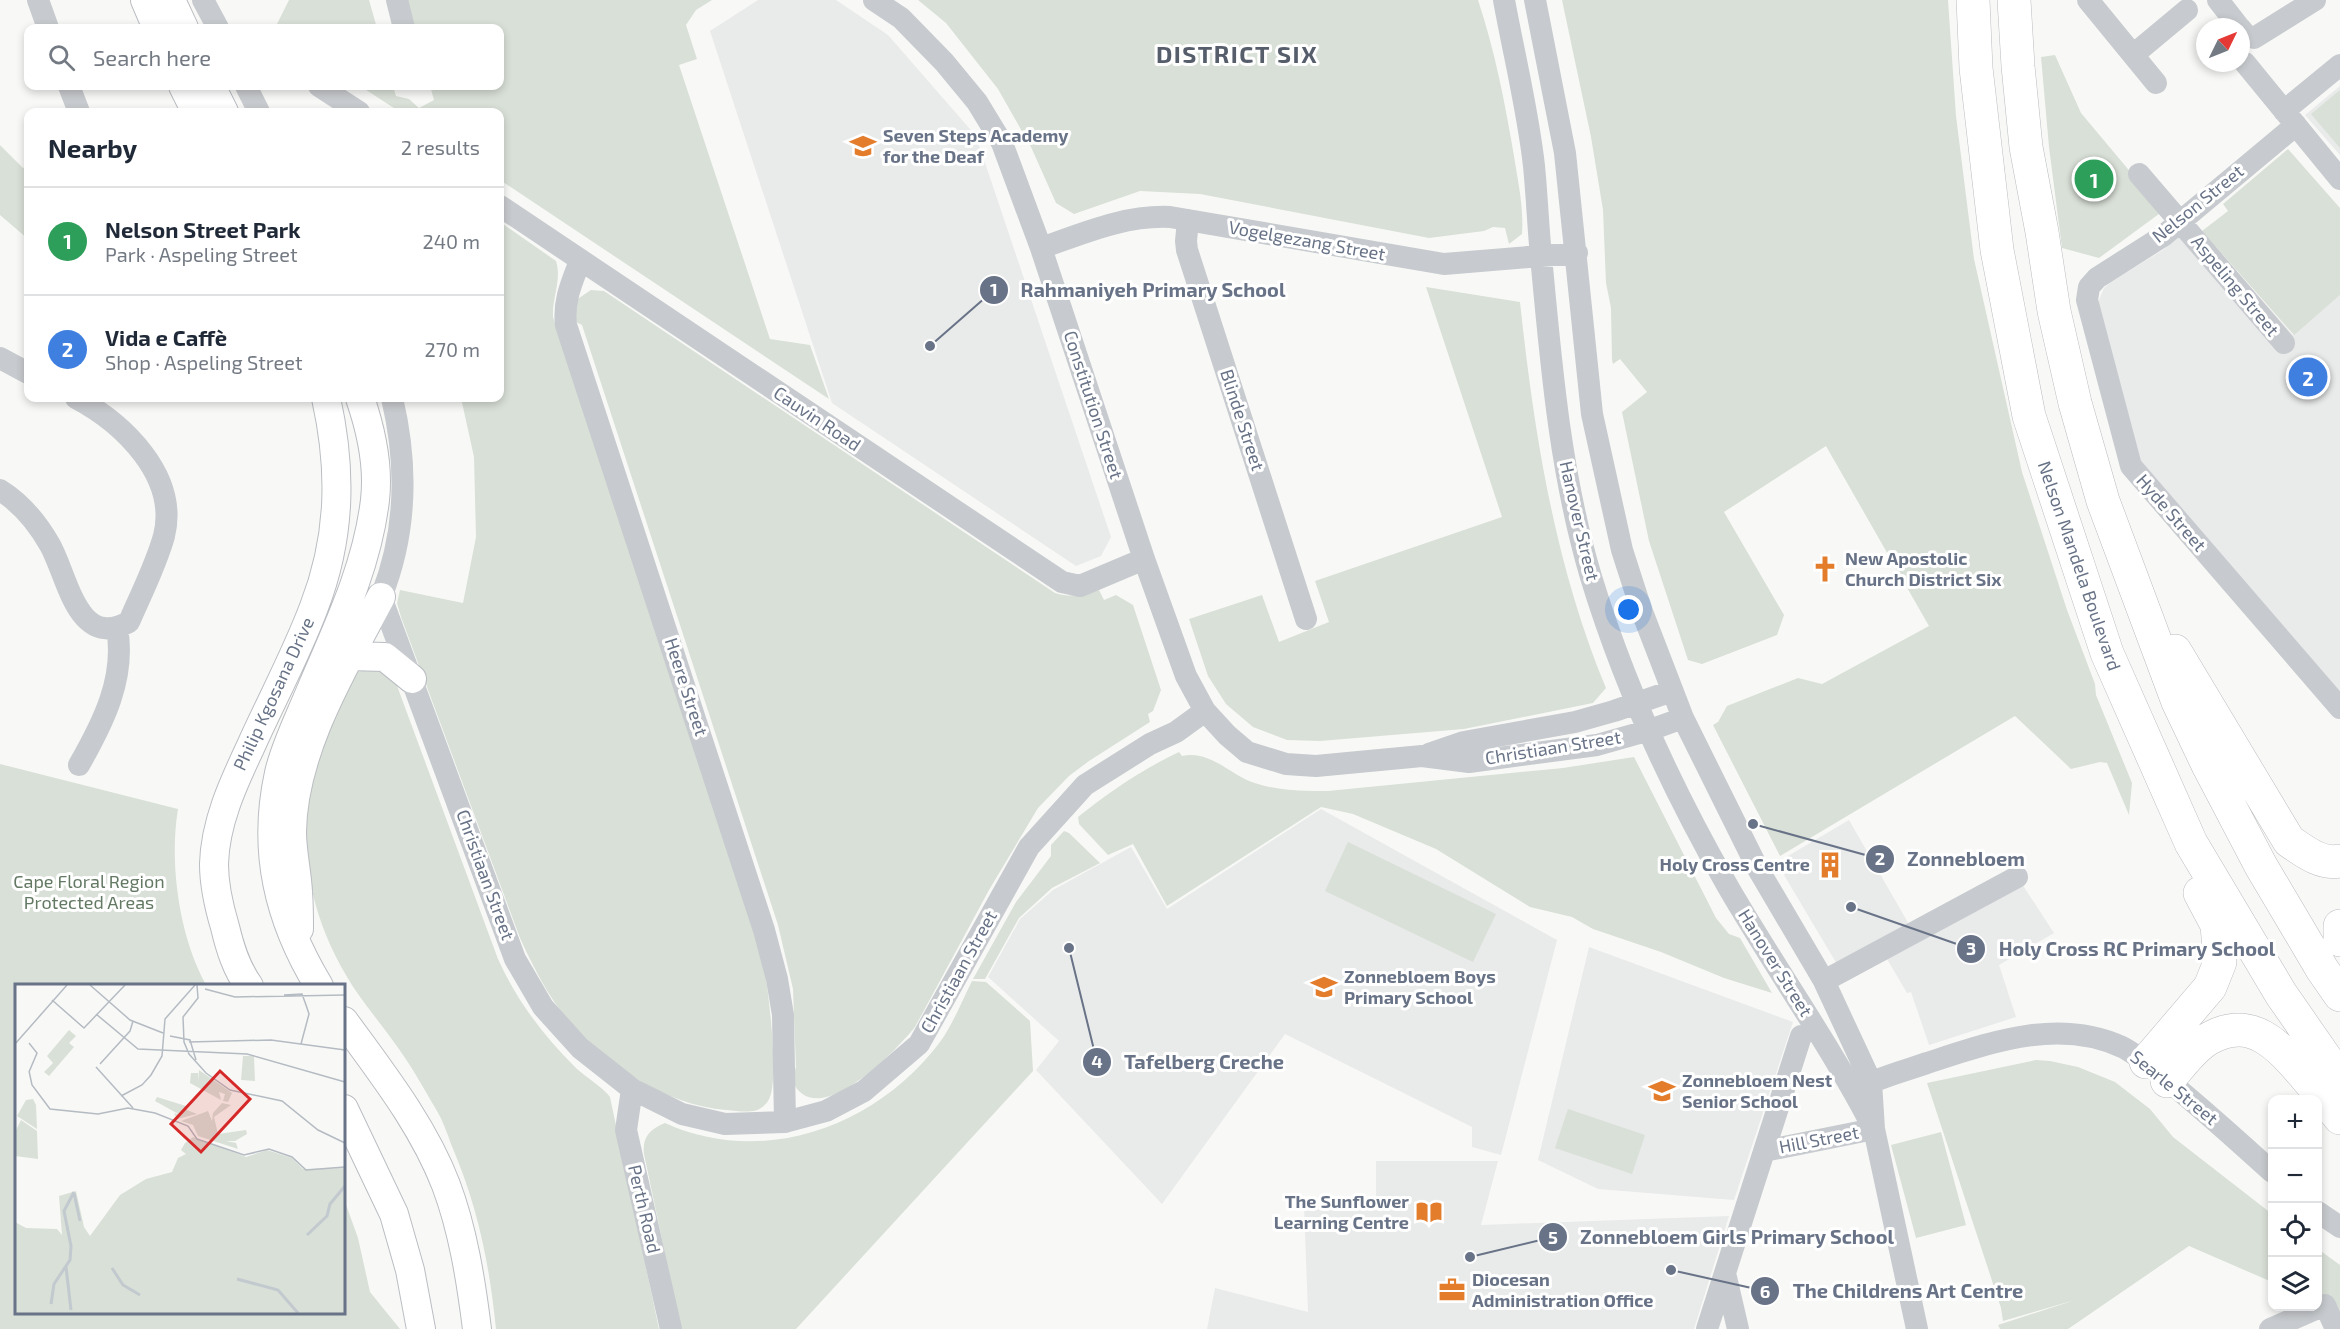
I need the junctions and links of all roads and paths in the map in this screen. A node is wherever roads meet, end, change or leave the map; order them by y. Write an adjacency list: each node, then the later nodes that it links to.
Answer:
1 (38, 0): 16 (street)
2 (145, 0): 17 (main road)
3 (171, 0): 18 (main road)
4 (203, 0): 19 (street)
5 (397, 0): 20 (street)
6 (1504, 0): 44 (street, Hanover Street)
7 (1535, 0): 43 (street, Hanover Street)
8 (1973, 0): 60 (highway, Nelson Mandela Boulevard)
9 (2014, 0): 55 (highway)
10 (2088, 0): 22 (street)
11 (2218, 0): 15 (street)
12 (2315, 0): 21 (street)
13 (879, 1): 42 (street, Constitution Street)
14 (2187, 10): 22 (street)
15 (2232, 18)
16 (47, 24)
17 (155, 24)
18 (182, 24)
19 (216, 24)
20 (403, 24)
21 (2250, 36)
22 (2133, 55): 25 (street)
23 (2340, 64): 36 (street, Nelson Street)
24 (2250, 69): 36 (street)
25 (2156, 83)
26 (71, 90): 31 (street)
27 (185, 90): 32 (main road)
28 (213, 90): 33 (main road)
29 (248, 90): 34 (street)
30 (325, 90): 35 (street)
31 (77, 108)
32 (194, 108)
33 (222, 108)
34 (257, 108)
35 (353, 108)
36 (2290, 118): 38 (street); 41 (street, Nelson Street)
37 (2139, 174): 41 (street, Aspeling Street)
38 (2340, 179)
39 (504, 209): 45 (street, Cauvin Road)
40 (1188, 220): 42 (street, Vogelgezang Street); 44 (street, Vogelgezang Street); 58 (street, Blinde Street)
41 (2179, 221): 46 (street, Nelson Street); 47 (street, Aspeling Street)
42 (1041, 248): 56 (street, Constitution Street)
43 (1576, 253): 44 (street, Vogelgezang Street); 63 (street, Hanover Street)
44 (1541, 255): 64 (street, Hanover Street)
45 (580, 261): 56 (street, Cauvin Road); 88 (street, Heere Street)
46 (2097, 278): 65 (street, Hyde Street)
47 (2284, 343)
48 (0, 358): 49 (street)
49 (24, 371)
50 (84, 402): 59 (street)
51 (327, 402): 77 (main road, Philip Kgosana Drive)
52 (361, 402): 75 (main road, Philip Kgosana Drive)
53 (393, 402): 57 (street)
54 (0, 490): 59 (street)
55 (2103, 501): 71 (highway); 79 (highway)
56 (1144, 559): 66 (street, Constitution Street)
57 (381, 597): 61 (main road); 62 (street, Christiaan Street)
58 (1306, 619)
59 (117, 628): 70 (street)
60 (2107, 653): 82 (highway); 83 (highway, Nelson Mandela Boulevard)
61 (350, 656): 62 (main road); 75 (main road)
62 (412, 679): 85 (street, Christiaan Street)
63 (1672, 691): 64 (street, Christiaan Street); 67 (street, Hanover Street)
64 (1636, 703): 68 (street, Hanover Street); 69 (street, Christiaan Street)
65 (2340, 708)
66 (1205, 711): 69 (street, Christiaan Street); 88 (street, Christiaan Street)
67 (1683, 718): 68 (street, Christiaan Street); 76 (street, Hanover Street)
68 (1650, 730): 69 (street, Christiaan Street); 84 (street, Hanover Street)
69 (1422, 756)
70 (79, 765)
71 (2340, 861)
72 (2017, 878): 76 (street)
73 (2340, 926): 74 (highway)
74 (2340, 940)
75 (298, 949): 78 (main road, Philip Kgosana Drive)
76 (1824, 981): 84 (street, Hanover Street)
77 (248, 984)
78 (318, 984)
79 (2340, 995)
80 (345, 1022): 96 (main road)
81 (1801, 1036): 90 (street)
82 (2157, 1072): 84 (street, Searle Street); 87 (highway); 91 (street, Searle Street)
83 (2340, 1079)
84 (1862, 1086): 89 (street)
85 (632, 1089): 88 (street, Christiaan Street); 97 (street, Perth Road)
86 (345, 1111): 95 (main road)
87 (2340, 1118)
88 (785, 1122)
89 (1874, 1129): 90 (street, Hill Street); 100 (street)
90 (1764, 1150): 94 (street)
91 (2268, 1168)
92 (2322, 1215): 93 (street)
93 (2340, 1227)
94 (1725, 1271): 98 (street); 99 (street)
95 (421, 1329)
96 (477, 1329)
97 (671, 1329)
98 (1707, 1329)
99 (1738, 1329)
100 (1917, 1329)
101 (2270, 1329): 102 (street)
102 (2336, 1329)

